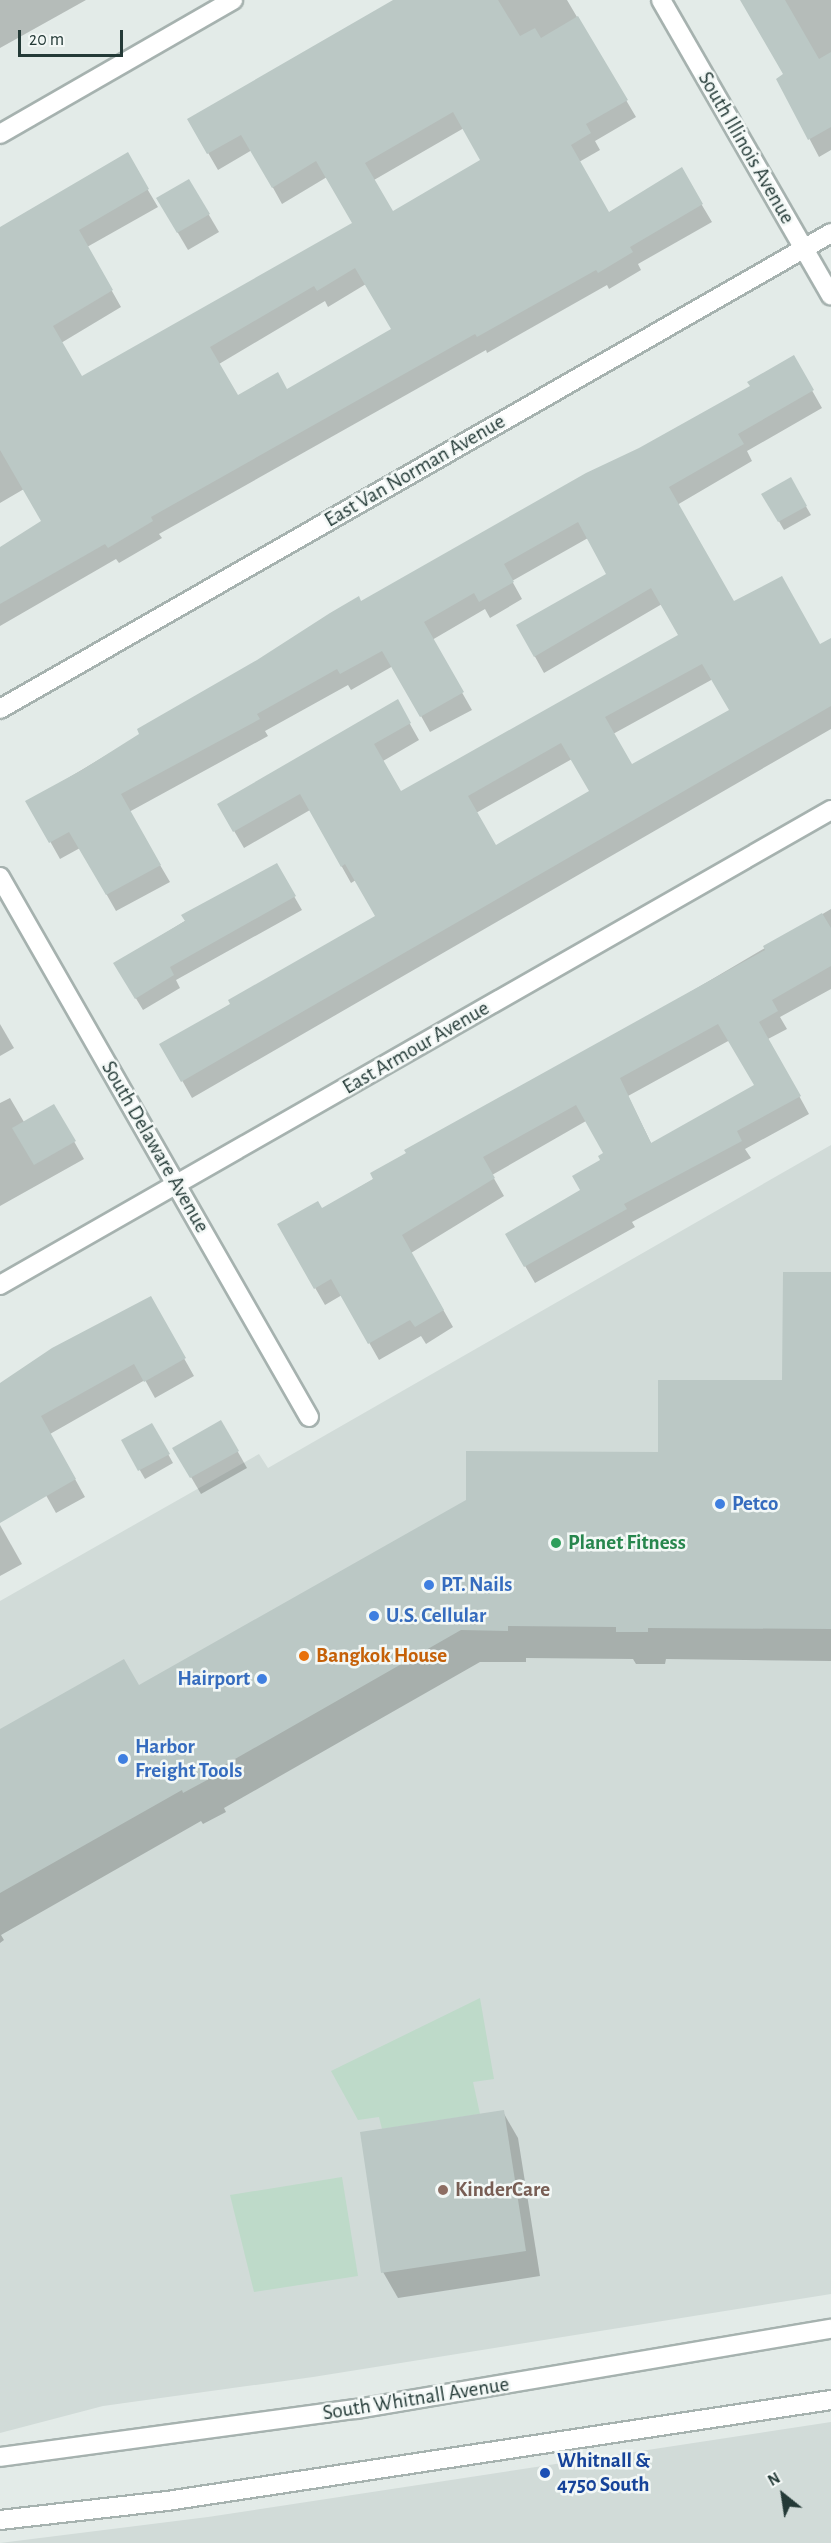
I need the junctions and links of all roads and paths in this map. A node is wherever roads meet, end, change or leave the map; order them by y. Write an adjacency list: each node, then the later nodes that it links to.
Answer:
1 (233, 0): 3 (street)
2 (661, 0): 5 (street, South Illinois Avenue)
3 (0, 134)
4 (831, 233): 5 (street, East Van Norman Avenue)
5 (804, 248): 6 (street, South Illinois Avenue); 7 (street, East Van Norman Avenue)
6 (831, 296)
7 (0, 708)
8 (831, 810): 10 (street, East Armour Avenue)
9 (0, 877): 10 (street, South Delaware Avenue)
10 (176, 1185): 11 (street, East Armour Avenue); 12 (street, South Delaware Avenue)
11 (0, 1285)
12 (309, 1417)
13 (831, 2329): 15 (street, South Whitnall Avenue)
14 (831, 2400): 16 (street)
15 (0, 2457)
16 (0, 2520)

